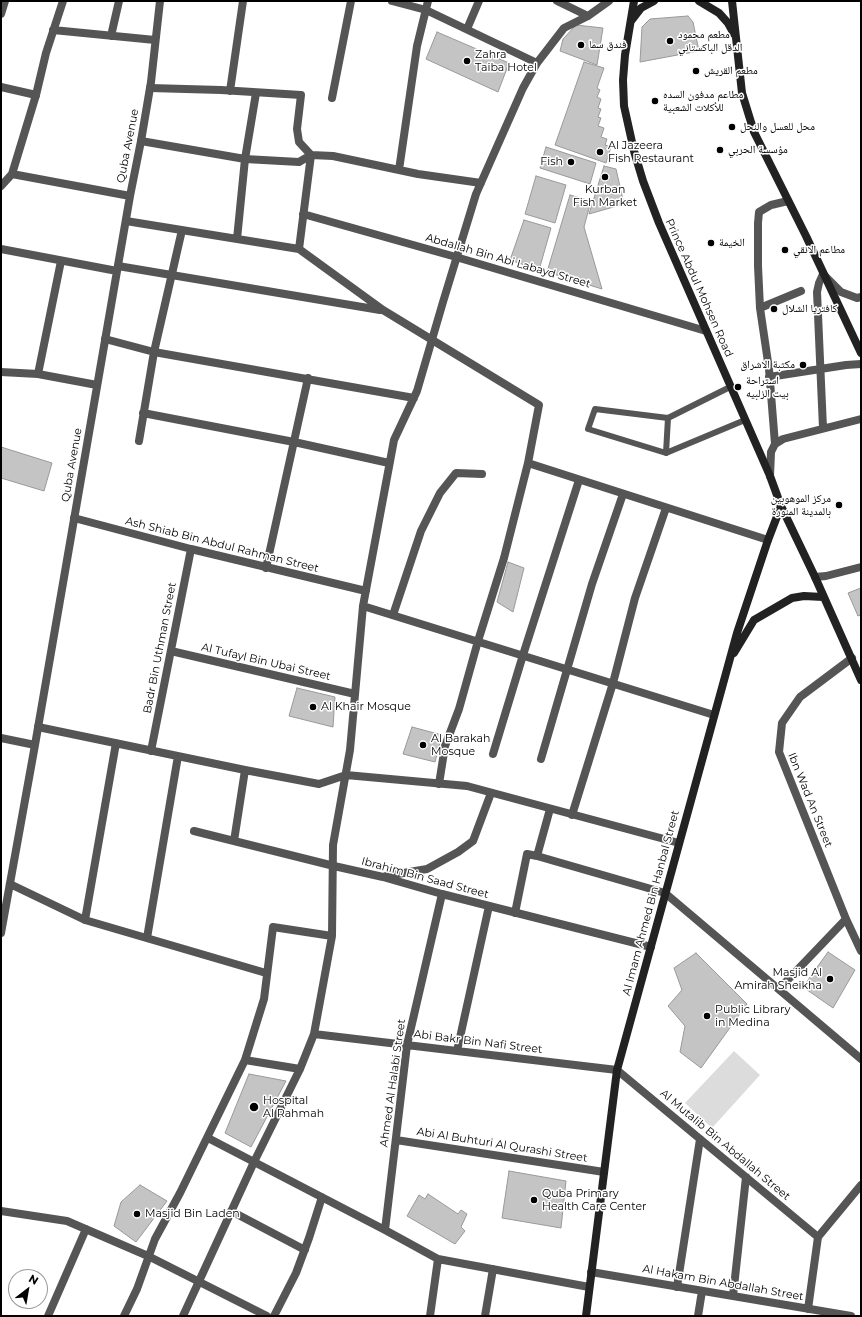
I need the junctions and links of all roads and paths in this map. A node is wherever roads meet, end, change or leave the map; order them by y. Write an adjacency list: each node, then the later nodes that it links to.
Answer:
1 (5, 1): 17 (street)
2 (63, 1): 21 (street)
3 (119, 1): 22 (street)
4 (160, 1): 24 (street, Quba Avenue)
5 (243, 1): 28 (street)
6 (351, 1): 31 (street)
7 (392, 1): 16 (street)
8 (428, 1): 16 (street)
9 (479, 1): 20 (street)
10 (557, 1): 18 (street)
11 (609, 1): 18 (street)
12 (634, 1): 19 (main road, Prince Abdul Mohsen Road)
13 (654, 1): 19 (main road)
14 (699, 1): 23 (main road)
15 (732, 1): 23 (main road)
16 (426, 10): 20 (street); 35 (street)
17 (1, 14)
18 (588, 16): 25 (street)
19 (630, 23): 56 (main road, Prince Abdul Mohsen Road)
20 (467, 29): 25 (street)
21 (53, 30): 22 (street); 30 (street)
22 (111, 36): 24 (street)
23 (736, 38): 40 (main road)
24 (155, 40): 27 (street, Quba Avenue)
25 (537, 63): 37 (street)
26 (1, 87): 30 (street)
27 (150, 88): 28 (street); 32 (street, Quba Avenue)
28 (230, 91): 29 (street)
29 (256, 93): 33 (street); 34 (street)
30 (36, 95): 36 (street)
31 (332, 98)
32 (141, 141): 34 (street); 39 (street, Quba Avenue)
33 (311, 155): 34 (street); 35 (street); 41 (street)
34 (245, 159): 44 (street)
35 (400, 170): 37 (street)
36 (12, 174): 38 (street); 39 (street)
37 (481, 183): 47 (street)
38 (1, 186)
39 (130, 196): 42 (street, Quba Avenue)
40 (788, 201): 50 (main road); 54 (street)
41 (304, 214): 46 (street); 47 (street, Abdallah Bin Abi Labayd Street)
42 (126, 221): 43 (street); 49 (street, Quba Avenue)
43 (182, 230): 44 (street); 51 (street)
44 (237, 239): 46 (street)
45 (1, 249): 48 (street)
46 (299, 249): 55 (street)
47 (456, 257): 56 (street, Abdallah Bin Abi Labayd Street); 58 (street)
48 (61, 261): 49 (street); 64 (street)
49 (118, 268): 51 (street); 57 (street, Quba Avenue)
50 (823, 274): 53 (street); 60 (main road); 62 (street)
51 (171, 275): 55 (street); 59 (street)
52 (801, 291): 54 (street)
53 (861, 297)
54 (760, 308): 65 (street)
55 (383, 310): 58 (street)
56 (706, 331): 68 (main road, Prince Abdul Mohsen Road)
57 (105, 339): 59 (street); 67 (street, Quba Avenue)
58 (432, 340): 69 (street); 79 (street)
59 (154, 352): 66 (street); 70 (street)
60 (861, 352)
61 (861, 364): 62 (street)
62 (821, 370): 65 (street); 74 (street)
63 (1, 372): 64 (street)
64 (38, 374): 67 (street)
65 (769, 377): 77 (street)
66 (308, 378): 69 (street); 76 (street)
67 (97, 385): 87 (street, Quba Avenue)
68 (730, 387): 71 (lane); 73 (main road, Prince Abdul Mohsen Road)
69 (414, 398): 80 (street)
70 (144, 412): 75 (street); 76 (street)
71 (668, 418): 78 (lane); 78 (lane)
72 (861, 419): 74 (street)
73 (745, 420): 78 (lane); 82 (main road, Prince Abdul Mohsen Road)
74 (823, 428): 77 (street)
75 (139, 440)
76 (294, 442): 80 (street); 91 (street)
77 (775, 444): 82 (street)
78 (666, 453)
79 (528, 463): 83 (street); 97 (street)
80 (389, 464): 93 (street)
81 (482, 474): 96 (street)
82 (770, 476): 85 (main road, Prince Abdul Mohsen Road)
83 (579, 480): 84 (street); 99 (street)
84 (623, 494): 86 (street); 102 (street)
85 (781, 506): 88 (main road, Al Imam Ahmed Bin Hanbal Street); 92 (main road, Prince Abdul Mohsen Road)
86 (666, 508): 88 (street); 104 (street)
87 (74, 518): 89 (street, Ash Shiab Bin Abdul Rahman Street); 107 (street, Quba Avenue)
88 (768, 540): 101 (main road, Al Imam Ahmed Bin Hanbal Street)
89 (191, 549): 91 (street, Ash Shiab Bin Abdul Rahman Street); 98 (street, Badr Bin Uthman Street)
90 (861, 567): 92 (street)
91 (266, 568): 93 (street, Ash Shiab Bin Abdul Rahman Street)
92 (815, 578): 94 (main road, Prince Abdul Mohsen Road)
93 (366, 591): 95 (street)
94 (824, 597): 100 (main road, Prince Abdul Mohsen Road); 101 (main road)
95 (363, 606): 96 (street); 105 (street)
96 (393, 615): 97 (street)
97 (478, 642): 99 (street); 117 (street)
98 (171, 651): 105 (street, Al Tufayl Bin Ubai Street); 111 (street, Badr Bin Uthman Street)
99 (523, 655): 102 (street); 112 (street)
100 (852, 658): 103 (main road, Prince Abdul Mohsen Road); 132 (street, Ibn Wad An Street)
101 (729, 661): 106 (main road, Al Imam Ahmed Bin Hanbal Street)
102 (568, 669): 104 (street); 114 (street)
103 (861, 680)
104 (613, 683): 106 (street); 120 (street)
105 (355, 694): 116 (street)
106 (714, 715): 123 (main road, Al Imam Ahmed Bin Hanbal Street)
107 (38, 727): 109 (street); 110 (street, Quba Avenue)
108 (1, 738): 110 (street)
109 (116, 743): 111 (street); 133 (street)
110 (35, 745): 127 (street, Quba Avenue)
111 (151, 751): 113 (street)
112 (493, 754)
113 (178, 756): 115 (street); 136 (street)
114 (541, 759)
115 (245, 770): 116 (street); 122 (street)
116 (346, 775): 117 (street); 125 (street)
117 (439, 784): 118 (street)
118 (491, 793): 119 (street); 126 (street)
119 (550, 809): 120 (street); 124 (street)
120 (572, 815): 123 (street)
121 (194, 832): 122 (street, Ibrahim Bin Saad Street)
122 (234, 841): 125 (street, Ibrahim Bin Saad Street)
123 (679, 843): 128 (main road, Al Imam Ahmed Bin Hanbal Street)
124 (537, 856): 128 (street); 131 (street)
125 (334, 866): 126 (street, Ibrahim Bin Saad Street); 135 (street)
126 (383, 877): 129 (street, Ibrahim Bin Saad Street)
127 (10, 884): 133 (street); 134 (street, Quba Avenue)
128 (666, 893): 137 (main road, Al Imam Ahmed Bin Hanbal Street); 140 (street)
129 (442, 894): 130 (street, Ibrahim Bin Saad Street); 142 (street, Ahmed Al Halabi Street)
130 (489, 906): 131 (street, Ibrahim Bin Saad Street); 143 (street)
131 (515, 913): 137 (street, Ibrahim Bin Saad Street)
132 (846, 919): 138 (street, Ibn Wad An Street); 140 (street)
133 (85, 920): 136 (street)
134 (1, 933)
135 (332, 936): 139 (street); 141 (street)
136 (147, 938): 139 (street)
137 (651, 947): 147 (main road, Al Imam Ahmed Bin Hanbal Street)
138 (861, 951)
139 (266, 973): 145 (street)
140 (779, 989): 144 (street)
141 (314, 1034): 142 (street, Abi Bakr Bin Nafi Street); 146 (street)
142 (408, 1045): 143 (street, Abi Bakr Bin Nafi Street); 150 (street, Ahmed Al Halabi Street)
143 (457, 1051): 147 (street, Abi Bakr Bin Nafi Street)
144 (861, 1059)
145 (245, 1060): 146 (street); 148 (street)
146 (300, 1069): 151 (street)
147 (617, 1070): 149 (street, Al Mutalib Bin Abdallah Street); 152 (main road, Al Imam Ahmed Bin Hanbal Street)
148 (208, 1138): 151 (street); 162 (street)
149 (700, 1139): 153 (street, Al Mutalib Bin Abdallah Street); 168 (street)
150 (396, 1140): 152 (street, Abi Al Buhturi Al Qurashi Street); 159 (street, Ahmed Al Halabi Street)
151 (254, 1162): 155 (street); 157 (street)
152 (604, 1172): 165 (main road, Al Imam Ahmed Bin Hanbal Street)
153 (746, 1177): 160 (street, Al Mutalib Bin Abdallah Street); 170 (street)
154 (861, 1185): 160 (street)
155 (322, 1197): 159 (street); 161 (street)
156 (1, 1211): 158 (street)
157 (231, 1211): 161 (street); 166 (street)
158 (86, 1229): 162 (street); 172 (street)
159 (385, 1230): 163 (street)
160 (818, 1237): 171 (street)
161 (305, 1250): 176 (street)
162 (148, 1256): 166 (street); 173 (street)
163 (438, 1259): 164 (street); 177 (street)
164 (493, 1269): 167 (street); 178 (street)
165 (591, 1272): 167 (main road, Al Imam Ahmed Bin Hanbal Street); 168 (street, Al Hakam Bin Abdallah Street)
166 (199, 1282): 174 (street); 175 (street)
167 (589, 1287): 179 (main road, Al Imam Ahmed Bin Hanbal Street)
168 (677, 1287): 169 (street, Al Hakam Bin Abdallah Street)
169 (702, 1291): 170 (street, Al Hakam Bin Abdallah Street); 180 (street)
170 (733, 1296): 171 (street, Al Hakam Bin Abdallah Street)
171 (808, 1309): 181 (street, Al Hakam Bin Abdallah Street)
172 (48, 1316)
173 (124, 1316)
174 (183, 1316)
175 (267, 1316)
176 (274, 1316)
177 (430, 1316)
178 (485, 1316)
179 (586, 1316)
180 (698, 1316)
181 (851, 1316)

